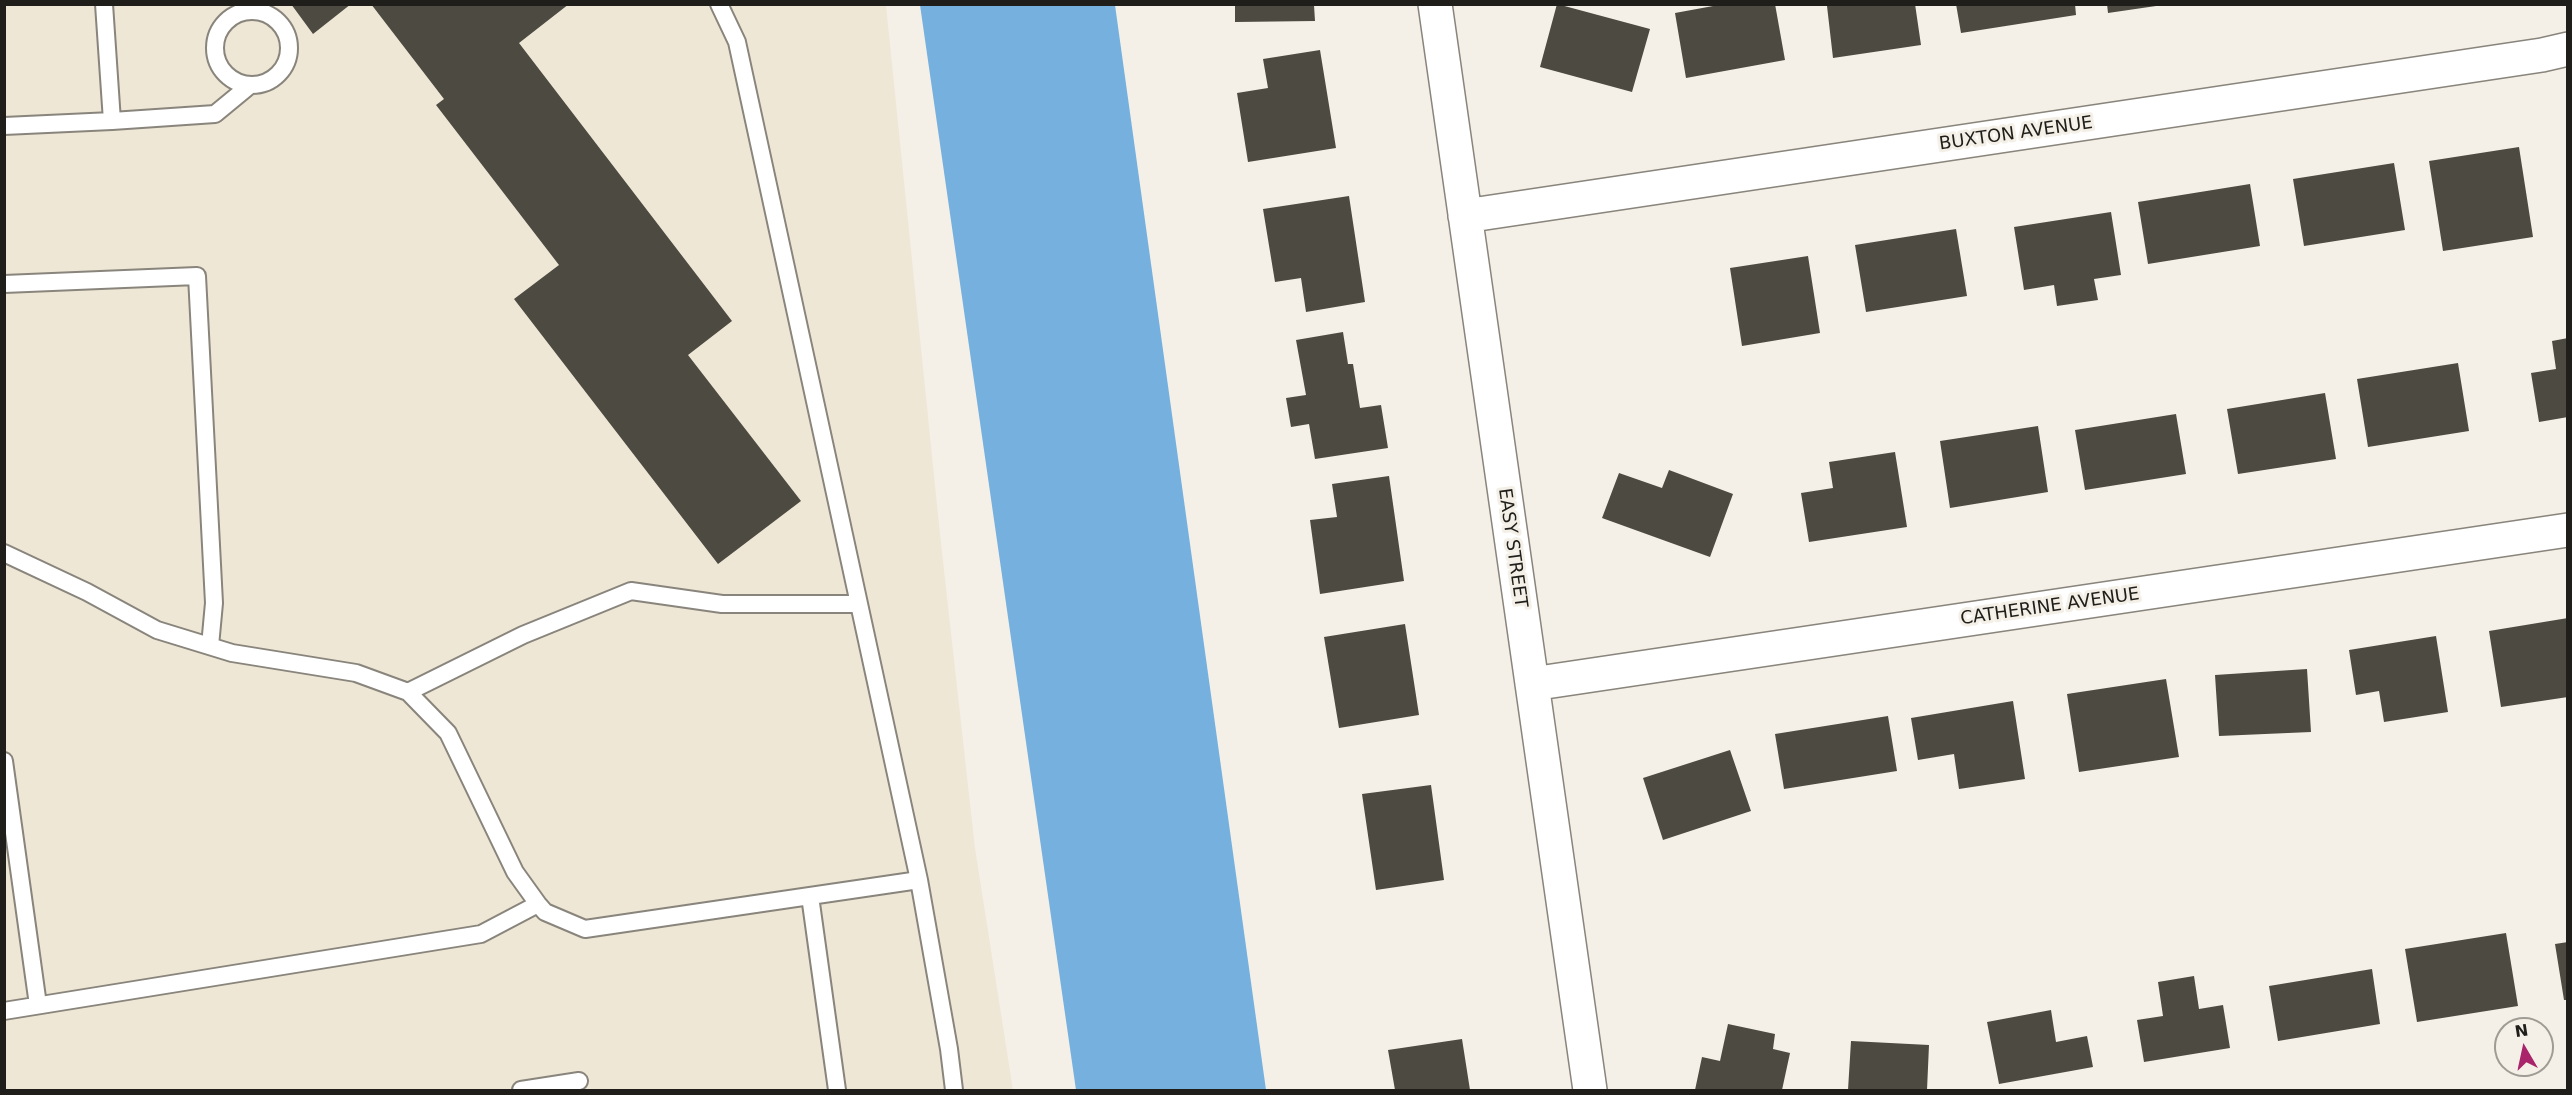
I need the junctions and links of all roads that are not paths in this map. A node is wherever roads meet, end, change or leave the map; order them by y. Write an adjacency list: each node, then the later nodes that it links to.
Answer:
1 (104, 4): 6 (lane)
2 (719, 4): 12 (lane)
3 (1435, 4): 8 (street, EASY STREET)
4 (2568, 50): 8 (street, BUXTON AVENUE)
5 (249, 86): 5 (lane); 6 (lane)
6 (112, 120): 7 (lane)
7 (4, 126)
8 (1465, 216): 14 (street, EASY STREET)
9 (4, 284): 13 (lane)
10 (2568, 530): 14 (street, CATHERINE AVENUE)
11 (4, 554): 13 (lane)
12 (859, 604): 15 (lane); 17 (lane)
13 (210, 646): 15 (lane)
14 (1532, 684): 26 (street, EASY STREET)
15 (408, 692): 19 (lane)
16 (4, 761): 20 (lane)
17 (919, 880): 18 (lane); 25 (lane)
18 (810, 896): 19 (lane); 24 (lane)
19 (538, 904): 20 (lane)
20 (38, 1005): 21 (lane)
21 (4, 1011)
22 (579, 1081): 23 (lane)
23 (521, 1090)
24 (837, 1090)
25 (954, 1090)
26 (1590, 1090)

